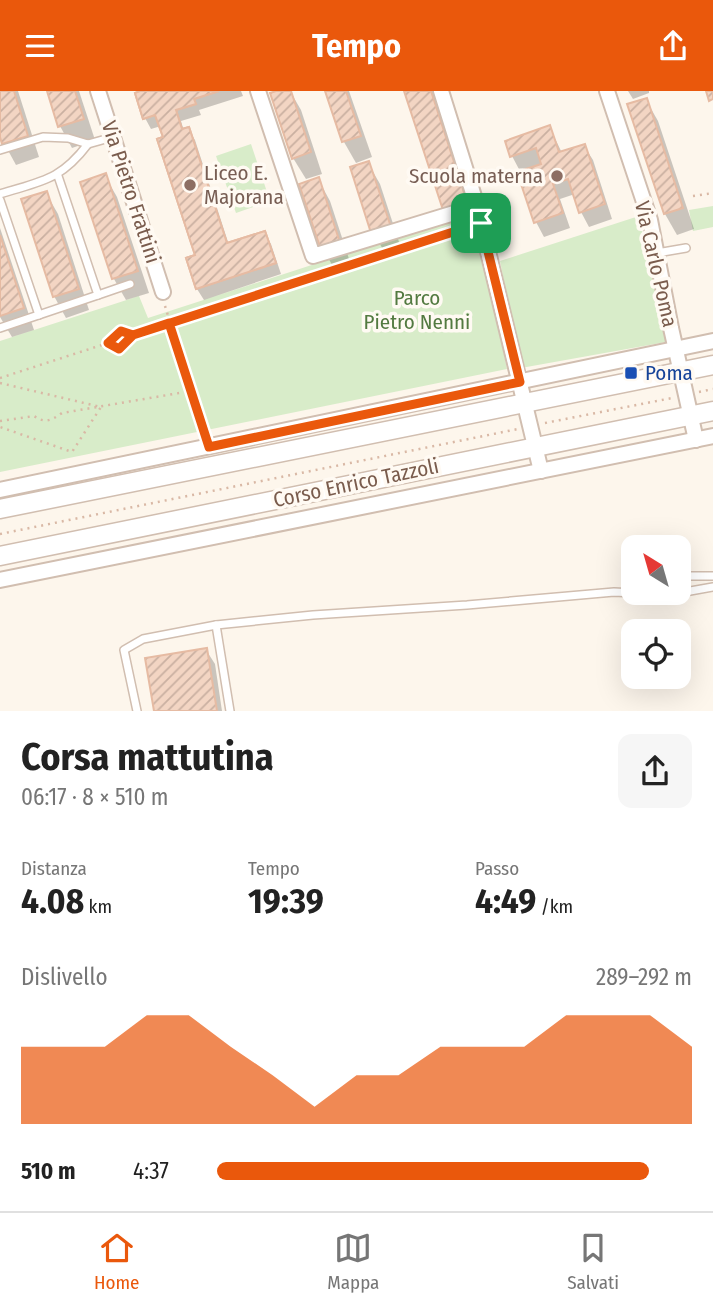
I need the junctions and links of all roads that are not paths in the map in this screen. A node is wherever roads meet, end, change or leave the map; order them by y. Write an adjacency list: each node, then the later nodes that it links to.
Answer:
1 (98, 91): 5 (street, Via Pietro Frattini)
2 (258, 91): 10 (street)
3 (441, 91): 10 (street)
4 (607, 91): 12 (street, Via Carlo Poma)
5 (113, 137): 6 (lane); 14 (street, Via Pietro Frattini)
6 (88, 144): 7 (lane); 8 (lane)
7 (0, 150)
8 (58, 176): 9 (lane); 15 (lane)
9 (0, 197): 16 (lane)
10 (477, 206): 22 (street)
11 (686, 248): 12 (lane)
12 (657, 253): 19 (street, Via Carlo Poma)
13 (130, 284): 15 (lane)
14 (163, 292)
15 (98, 295): 16 (lane)
16 (39, 315): 17 (lane)
17 (0, 328)
18 (713, 341): 19 (street)
19 (675, 348): 21 (street, Via Carlo Poma); 22 (street)
20 (713, 365): 21 (street)
21 (681, 371): 23 (street); 25 (street, Via Carlo Poma)
22 (520, 382): 23 (street); 30 (street)
23 (524, 403): 28 (street); 31 (street)
24 (713, 411): 25 (street, Corso Enrico Tazzoli)
25 (691, 415): 27 (street, Via Carlo Poma); 28 (street, Corso Enrico Tazzoli)
26 (713, 436): 27 (street, Corso Enrico Tazzoli)
27 (696, 440): 29 (street, Corso Enrico Tazzoli)
28 (534, 446): 29 (street); 32 (street, Corso Enrico Tazzoli)
29 (541, 471): 35 (street, Corso Enrico Tazzoli)
30 (0, 490)
31 (0, 509)
32 (0, 556)
33 (691, 576): 34 (lane)
34 (713, 576)
35 (0, 580)
36 (713, 587): 37 (lane)
37 (691, 591)
38 (621, 592): 39 (lane)
39 (216, 625): 40 (lane); 41 (lane)
40 (137, 711)
41 (230, 711)

